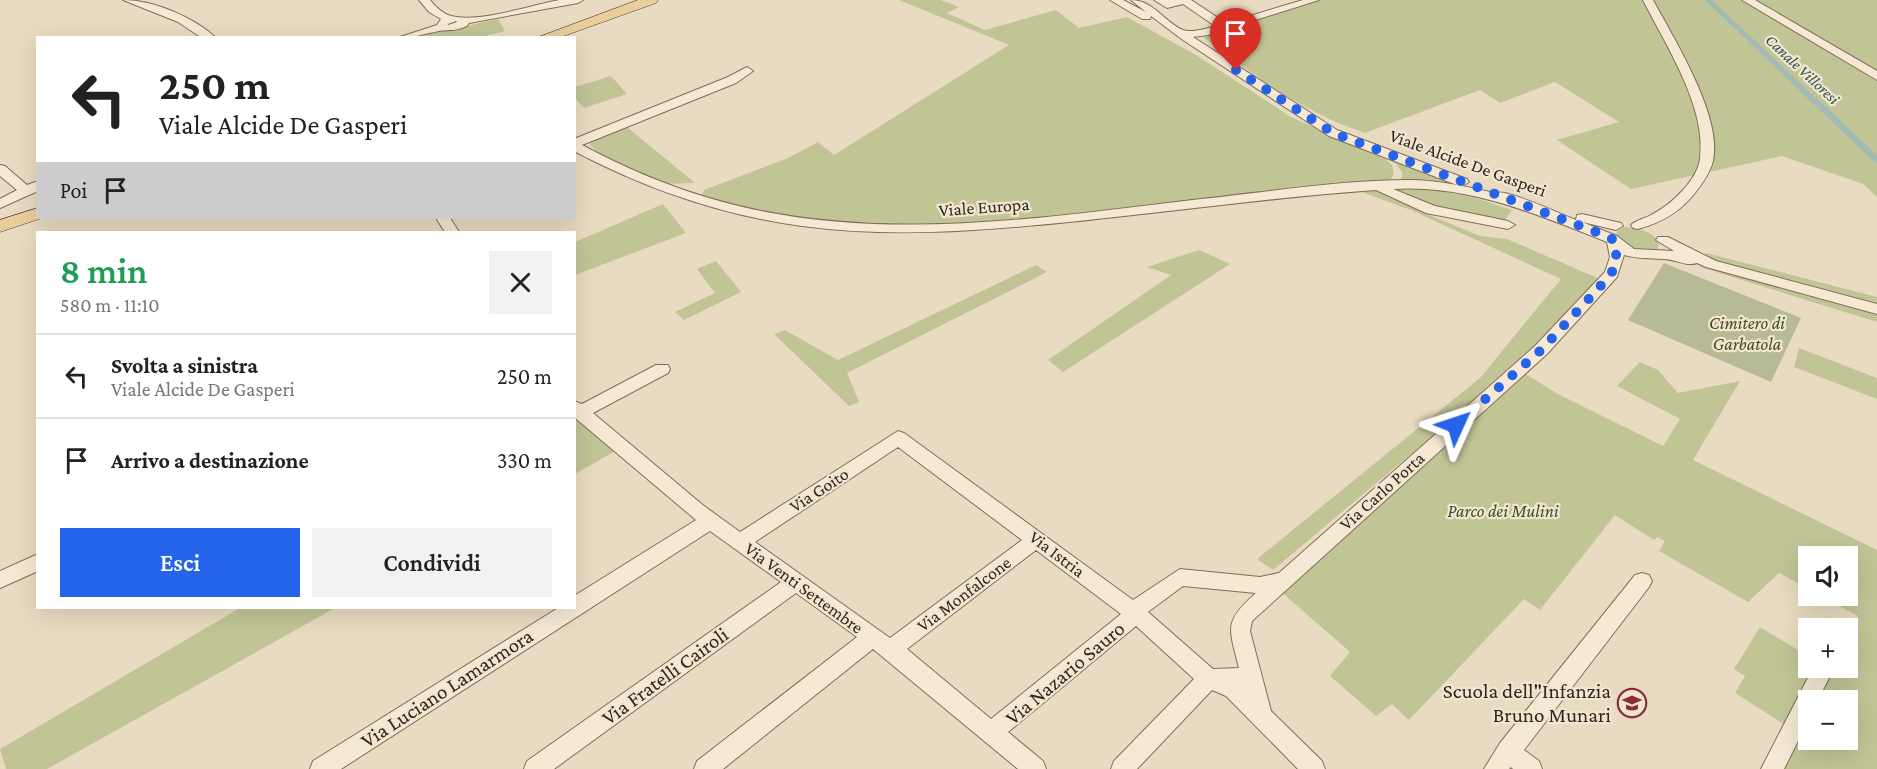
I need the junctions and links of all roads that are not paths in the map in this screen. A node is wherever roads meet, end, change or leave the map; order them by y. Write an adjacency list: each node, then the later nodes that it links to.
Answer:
1 (128, 0): 14 (street)
2 (424, 0): 12 (street)
3 (578, 0): 12 (street)
4 (651, 0): 16 (main road)
5 (1115, 0): 17 (street, Viale Alcide De Gasperi)
6 (1136, 0): 17 (street, Viale Alcide De Gasperi)
7 (1159, 0): 8 (street)
8 (1184, 0): 13 (street)
9 (1314, 0): 13 (street)
10 (1648, 0): 29 (street)
11 (1747, 0): 19 (street)
12 (445, 23): 15 (street)
13 (1224, 27): 17 (street)
14 (208, 36)
15 (408, 36)
16 (549, 36)
17 (1192, 38): 20 (street, Viale Alcide De Gasperi)
18 (747, 71): 21 (street)
19 (1877, 76)
20 (1312, 119): 22 (street, Viale Alcide De Gasperi); 34 (street, Viale Alcide De Gasperi)
21 (576, 144)
22 (1360, 144): 25 (street); 27 (street, Viale Alcide De Gasperi)
23 (576, 146): 25 (street, Viale Europa)
24 (0, 169): 26 (street)
25 (1380, 186): 27 (street, Viale Europa); 31 (street)
26 (32, 188): 28 (street)
27 (1511, 200): 34 (street, Viale Alcide De Gasperi)
28 (0, 204)
29 (1667, 213): 32 (street); 35 (street)
30 (36, 214): 33 (main road)
31 (1508, 225)
32 (1638, 225): 34 (street); 35 (street)
33 (0, 226)
34 (1615, 236): 36 (street); 37 (street)
35 (1661, 243): 36 (street); 38 (street)
36 (1640, 255): 37 (street)
37 (1615, 268): 47 (street, Via Carlo Porta)
38 (1877, 309)
39 (662, 369): 40 (street)
40 (578, 410): 42 (street, Via Venti Settembre)
41 (898, 438): 43 (street, Via Istria); 44 (street, Via Goito)
42 (711, 521): 44 (street, Via Venti Settembre); 50 (street, Via Luciano Lamarmora)
43 (1037, 538): 52 (street, Via Istria); 53 (street, Via Monfalcone)
44 (740, 542): 49 (street, Via Venti Settembre)
45 (36, 563): 46 (street)
46 (0, 580)
47 (1281, 581): 52 (street, Via Nazario Sauro); 54 (street, Via Carlo Porta)
48 (1642, 581): 59 (street)
49 (795, 583): 53 (street, Via Venti Settembre); 61 (street, Via Fratelli Cairoli)
50 (576, 606)
51 (571, 609): 60 (street, Via Luciano Lamarmora)
52 (1133, 611): 56 (street, Via Istria); 58 (street, Via Nazario Sauro)
53 (882, 644): 58 (street, Via Venti Settembre); 62 (street, Via Monfalcone)
54 (1251, 677): 56 (street); 57 (street, Via Carlo Porta)
55 (1819, 678): 68 (street)
56 (1209, 679): 57 (street, Via Istria); 64 (street)
57 (1262, 717): 65 (street, Via Carlo Porta)
58 (993, 732): 63 (street, Via Venti Settembre)
59 (1508, 751): 66 (street); 67 (street)
60 (321, 769)
61 (535, 769)
62 (705, 769)
63 (1035, 769)
64 (1122, 769)
65 (1314, 769)
66 (1495, 769)
67 (1531, 769)
68 (1772, 769)

